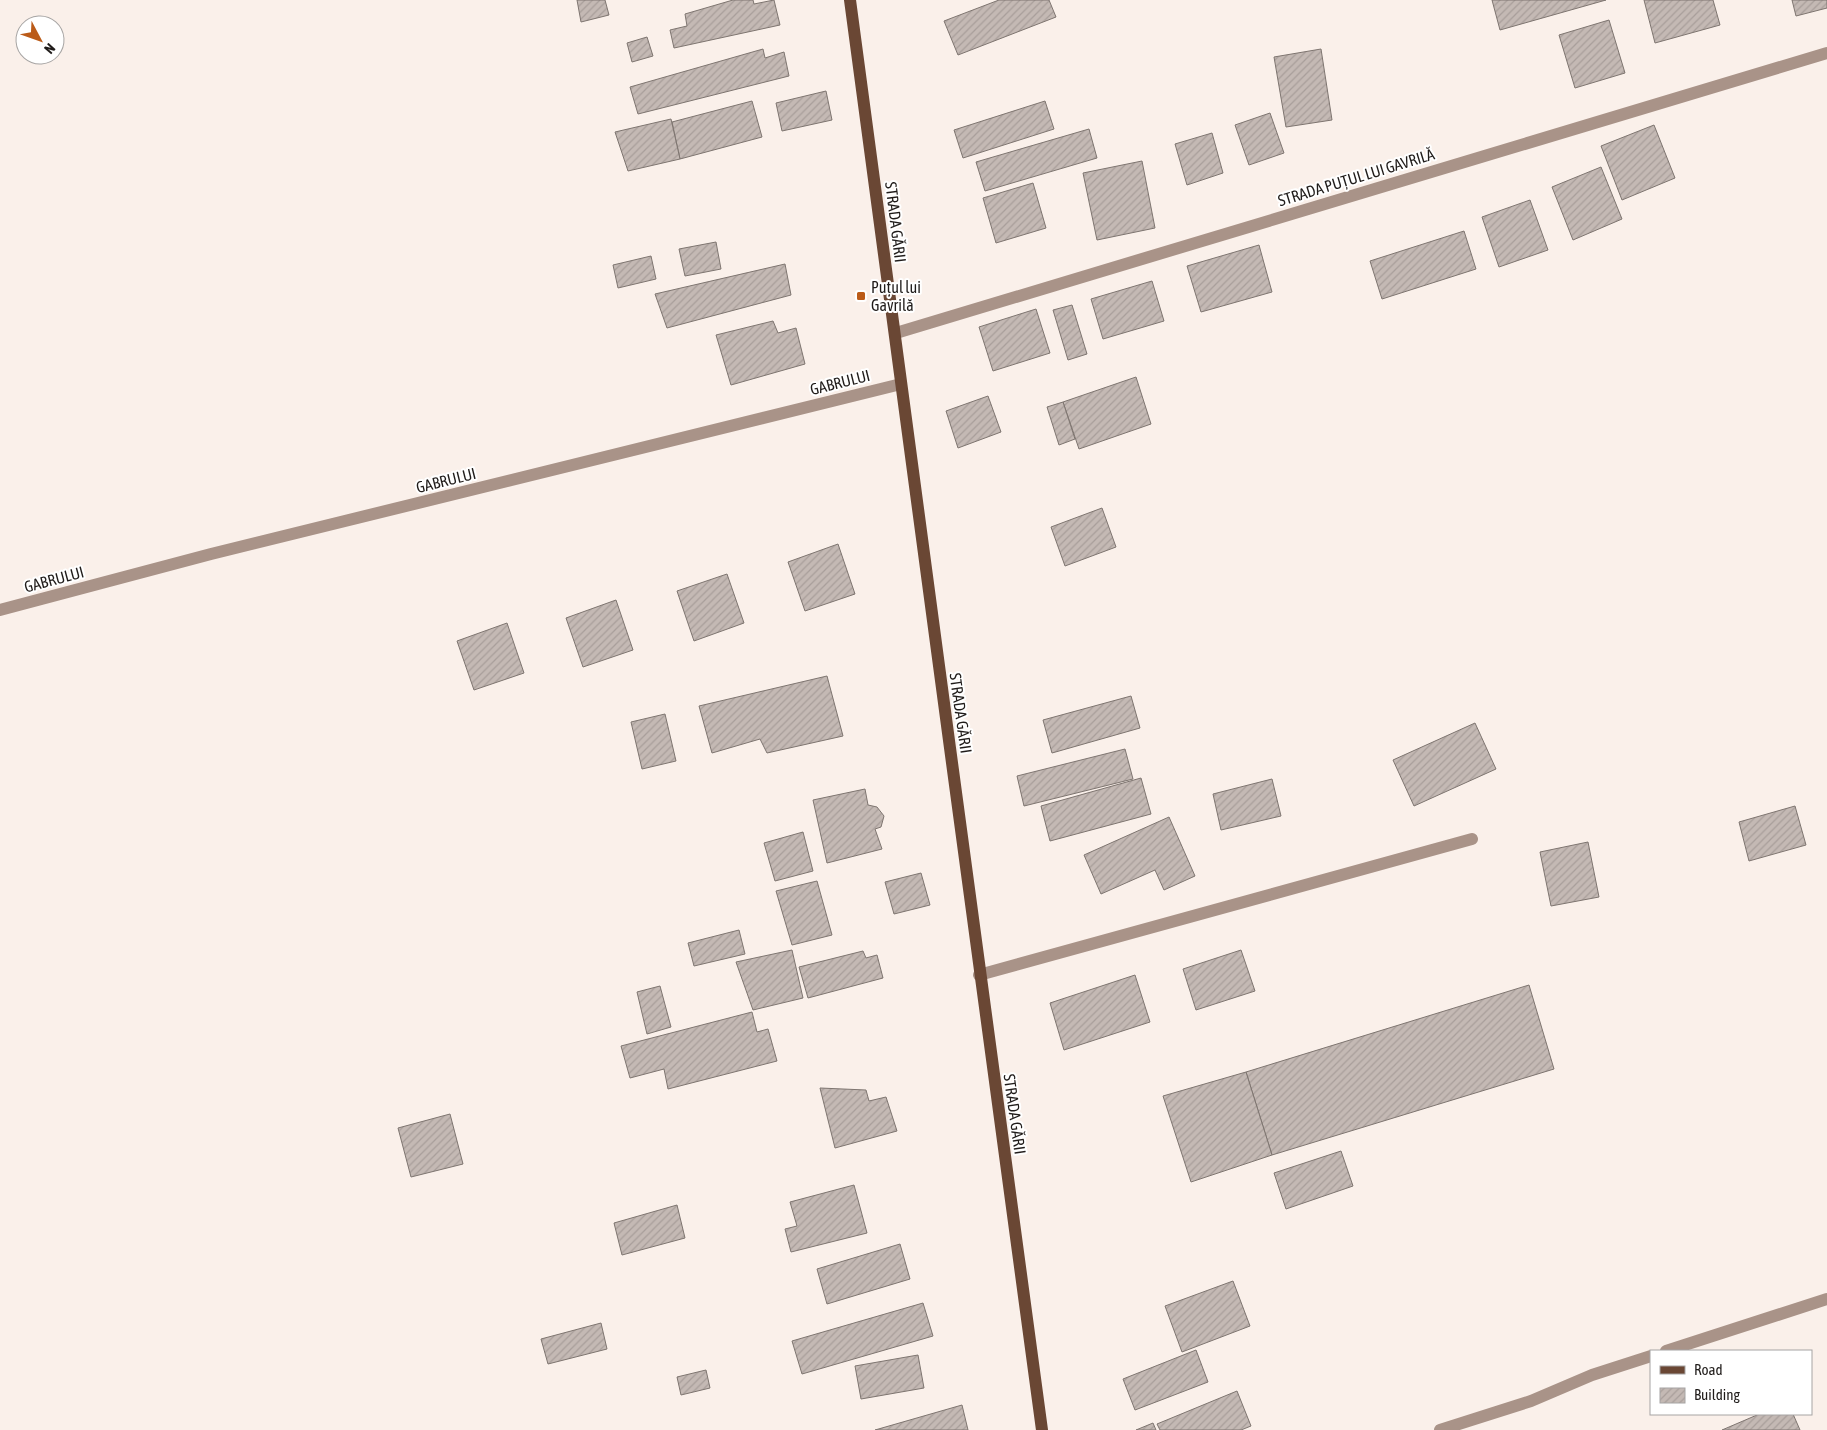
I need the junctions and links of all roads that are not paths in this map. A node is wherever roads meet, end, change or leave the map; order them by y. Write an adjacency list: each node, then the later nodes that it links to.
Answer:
1 (850, 0): 3 (main road, STRADA GĂRII)
2 (1827, 54): 3 (street, STRADA PUȚUL LUI GAVRILĂ)
3 (896, 333): 4 (main road, STRADA GĂRII)
4 (902, 384): 5 (street, GABRULUI); 7 (main road, STRADA GĂRII)
5 (0, 610)
6 (1472, 840): 7 (street)
7 (980, 975): 11 (main road, STRADA GĂRII)
8 (1827, 1299): 9 (street)
9 (1669, 1350)
10 (1650, 1356): 12 (street)
11 (1042, 1430)
12 (1440, 1430)

